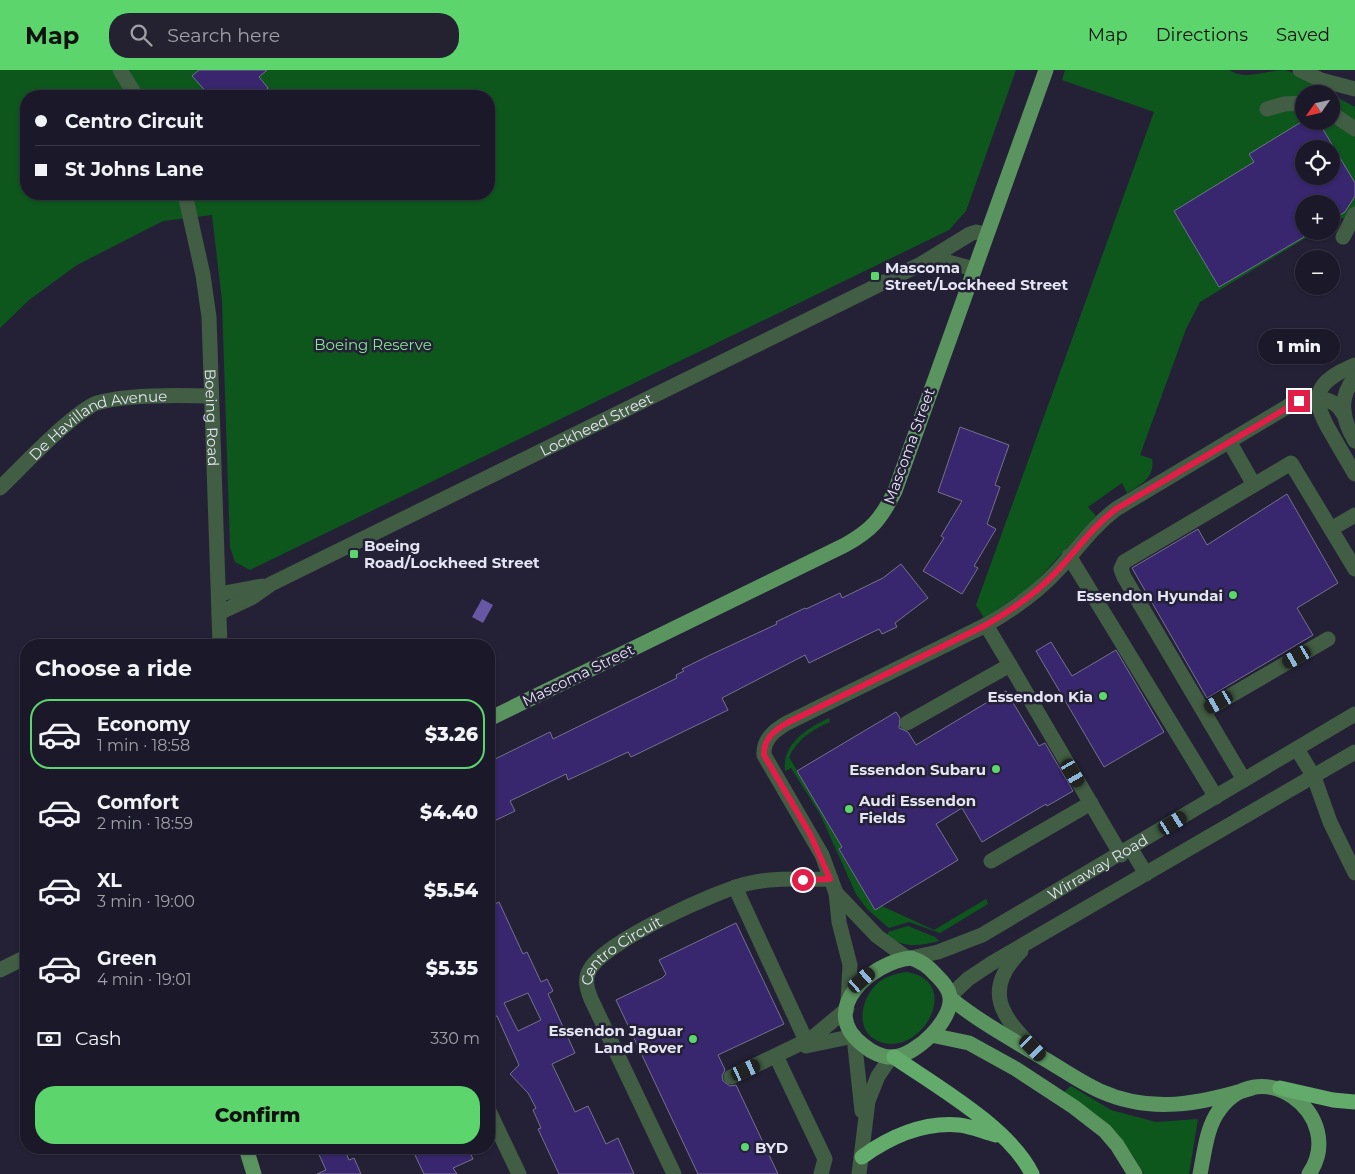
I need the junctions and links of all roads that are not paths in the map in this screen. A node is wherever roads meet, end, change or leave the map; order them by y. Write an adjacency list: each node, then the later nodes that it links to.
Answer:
1 (120, 70): 5 (street)
2 (1046, 70): 12 (main road, Mascoma Street)
3 (1300, 70): 4 (street)
4 (1355, 89)
5 (132, 90)
6 (1295, 103): 7 (street)
7 (1267, 109)
8 (1340, 119): 9 (street)
9 (1355, 129)
10 (186, 200): 18 (street, Boeing Road)
11 (1355, 214): 13 (street)
12 (986, 234): 14 (street, Lockheed Street); 15 (main road, Mascoma Street)
13 (1343, 237)
14 (922, 264): 15 (street, Lockheed Street); 30 (street, Lockheed Street)
15 (974, 269): 39 (main road, Mascoma Street)
16 (1355, 365): 19 (street)
17 (1355, 377): 20 (street)
18 (211, 396): 25 (street, De Havilland Avenue); 31 (street, Boeing Road)
19 (1317, 399): 20 (street); 21 (street); 23 (street)
20 (1344, 415): 22 (street)
21 (1229, 441): 24 (street); 28 (street)
22 (1355, 441)
23 (1354, 469)
24 (1254, 485): 27 (street); 37 (street)
25 (0, 488)
26 (1355, 515): 27 (street)
27 (1331, 529): 29 (street)
28 (1069, 556): 33 (street); 45 (street)
29 (1355, 569)
30 (271, 584): 31 (street, Lockheed Street); 32 (street, Lockheed Street)
31 (219, 594): 32 (street, Boeing Road)
32 (219, 613): 34 (street, Boeing Road)
33 (986, 625): 36 (street); 51 (street)
34 (220, 639)
35 (1328, 639): 37 (street)
36 (1010, 665): 40 (street); 46 (street)
37 (1204, 711): 44 (street)
38 (1355, 714): 41 (street, Wirraway Road)
39 (495, 716)
40 (907, 722)
41 (1297, 749): 43 (street); 44 (street, Wirraway Road)
42 (1355, 752): 43 (street, Wirraway Road)
43 (1314, 777): 49 (street); 50 (street, Wirraway Road)
44 (1244, 780): 45 (street, Wirraway Road)
45 (1216, 797): 47 (street, Wirraway Road)
46 (1091, 803): 47 (street); 48 (street)
47 (1126, 852): 50 (street); 54 (street, Wirraway Road)
48 (991, 861)
49 (1355, 872)
50 (1146, 874): 53 (street, Wirraway Road)
51 (833, 886): 52 (street, Centro Circuit); 54 (street); 58 (street)
52 (735, 887): 61 (street); 76 (street, Centro Circuit)
53 (1031, 941): 57 (street, Wirraway Road); 64 (street, Wirraway Road)
54 (909, 958): 57 (main road); 58 (main road)
55 (20, 960): 56 (street)
56 (0, 970)
57 (950, 997): 59 (main road); 64 (main road)
58 (848, 1005): 60 (main road); 61 (street)
59 (931, 1035): 63 (main road); 80 (main road)
60 (854, 1036): 61 (street); 63 (main road); 70 (street)
61 (807, 1043): 62 (street)
62 (782, 1054): 65 (street); 77 (street)
63 (892, 1057): 70 (street); 71 (highway)
64 (1042, 1058): 66 (main road)
65 (731, 1077)
66 (1252, 1088): 67 (main road); 81 (main road)
67 (1280, 1088): 68 (highway); 82 (main road)
68 (1355, 1102)
69 (495, 1124): 75 (street)
70 (864, 1125): 73 (street)
71 (1005, 1138): 73 (highway); 79 (highway)
72 (248, 1154): 74 (main road)
73 (862, 1157): 78 (street)
74 (254, 1174)
75 (519, 1174)
76 (674, 1174)
77 (821, 1174)
78 (859, 1174)
79 (1032, 1174)
80 (1135, 1174)
81 (1200, 1174)
82 (1309, 1174)

